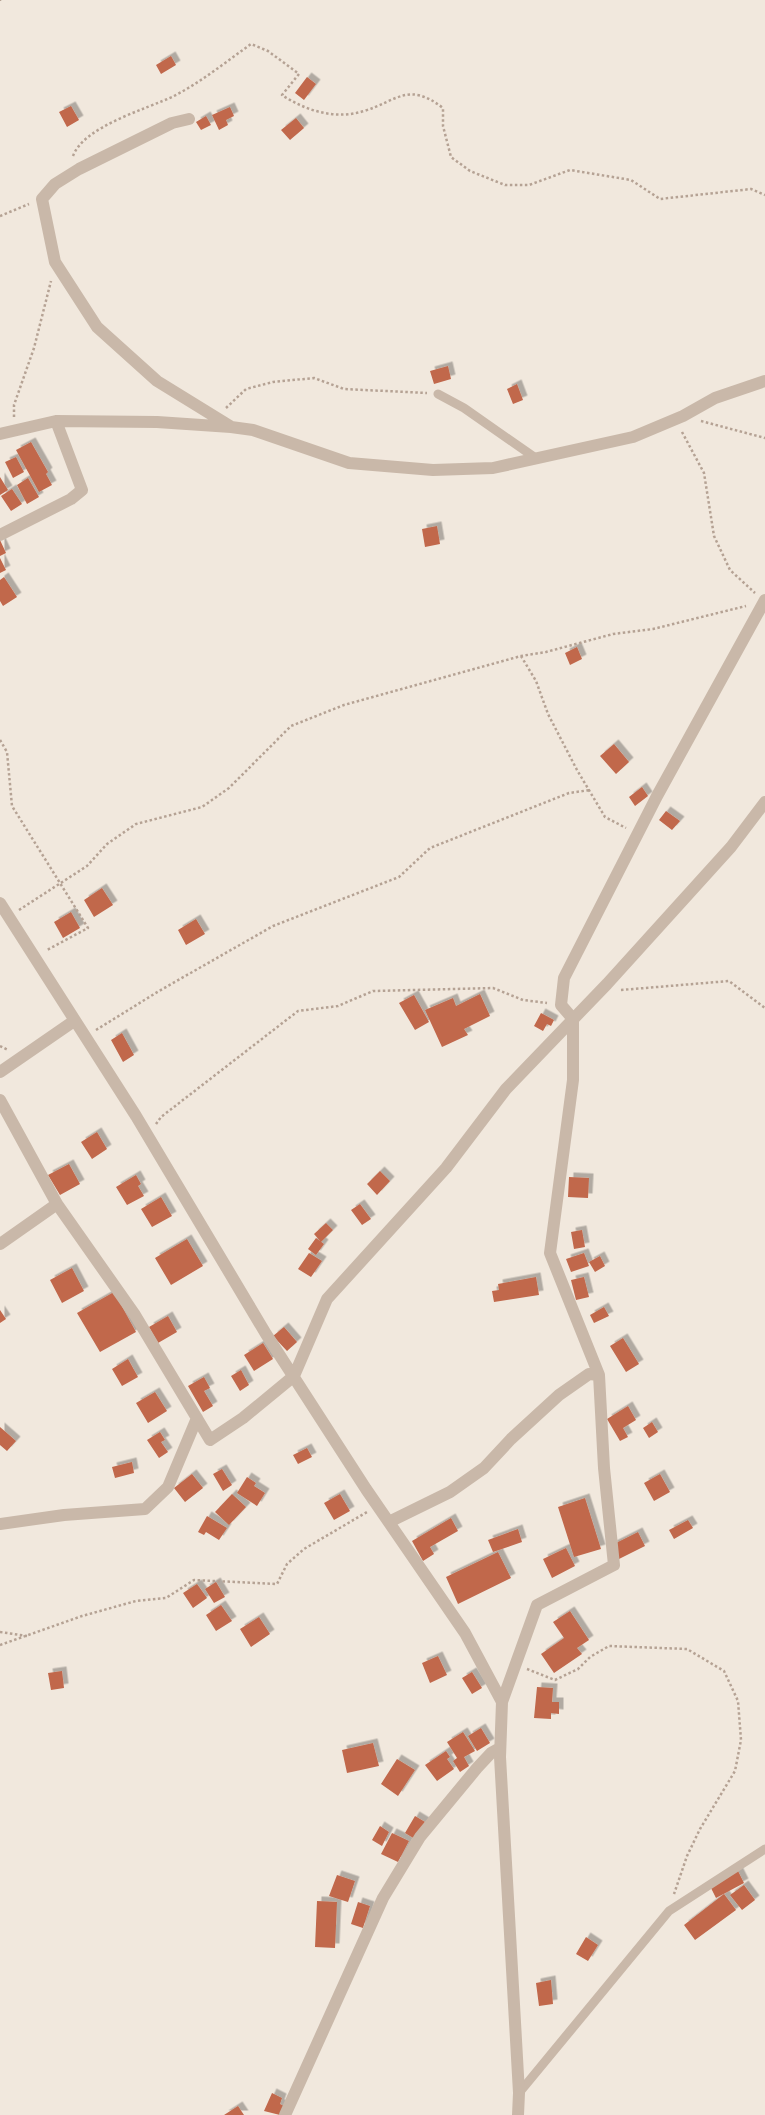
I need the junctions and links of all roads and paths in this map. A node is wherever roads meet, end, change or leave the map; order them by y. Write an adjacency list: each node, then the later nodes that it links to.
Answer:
1 (189, 119): 2 (street)
2 (76, 171): 3 (path); 4 (street)
3 (765, 195)
4 (42, 199): 5 (path); 6 (street)
5 (0, 216)
6 (55, 262): 9 (street); 13 (path)
7 (765, 381): 10 (street)
8 (438, 394): 9 (path); 16 (lane)
9 (216, 417): 12 (street)
10 (679, 418): 15 (path); 16 (street); 18 (path)
11 (56, 421): 12 (street); 13 (street); 17 (street)
12 (231, 427): 16 (street)
13 (14, 430): 14 (street)
14 (0, 434)
15 (765, 438)
16 (537, 459)
17 (0, 534)
18 (764, 601): 19 (path); 23 (street)
19 (521, 656): 21 (path); 24 (path)
20 (0, 740): 24 (path)
21 (590, 790): 23 (path); 33 (path)
22 (765, 802): 28 (street)
23 (638, 836): 29 (street)
24 (60, 885): 26 (path); 27 (path)
25 (0, 903): 26 (street)
26 (8, 916): 27 (street)
27 (34, 957): 32 (street)
28 (607, 984): 30 (path); 31 (street)
29 (561, 1006): 31 (street); 36 (path)
30 (765, 1008)
31 (573, 1020): 39 (street); 40 (street)
32 (74, 1021): 33 (street); 34 (street)
33 (85, 1038): 36 (street)
34 (0, 1072)
35 (0, 1100): 37 (street)
36 (147, 1136): 40 (street)
37 (57, 1204): 38 (street); 41 (street)
38 (0, 1244)
39 (599, 1375): 43 (street); 48 (street)
40 (294, 1376): 41 (street); 42 (street)
41 (197, 1418): 44 (street)
42 (380, 1505): 43 (street); 46 (path)
43 (389, 1522): 49 (street)
44 (0, 1524)
45 (0, 1632): 46 (path)
46 (29, 1636): 47 (path)
47 (0, 1645)
48 (514, 1667): 49 (street); 52 (path)
49 (502, 1702): 50 (street)
50 (500, 1748): 53 (street); 54 (street)
51 (765, 1849): 52 (lane)
52 (669, 1911): 53 (lane)
53 (519, 2093): 55 (street)
54 (285, 2115)
55 (518, 2115)

